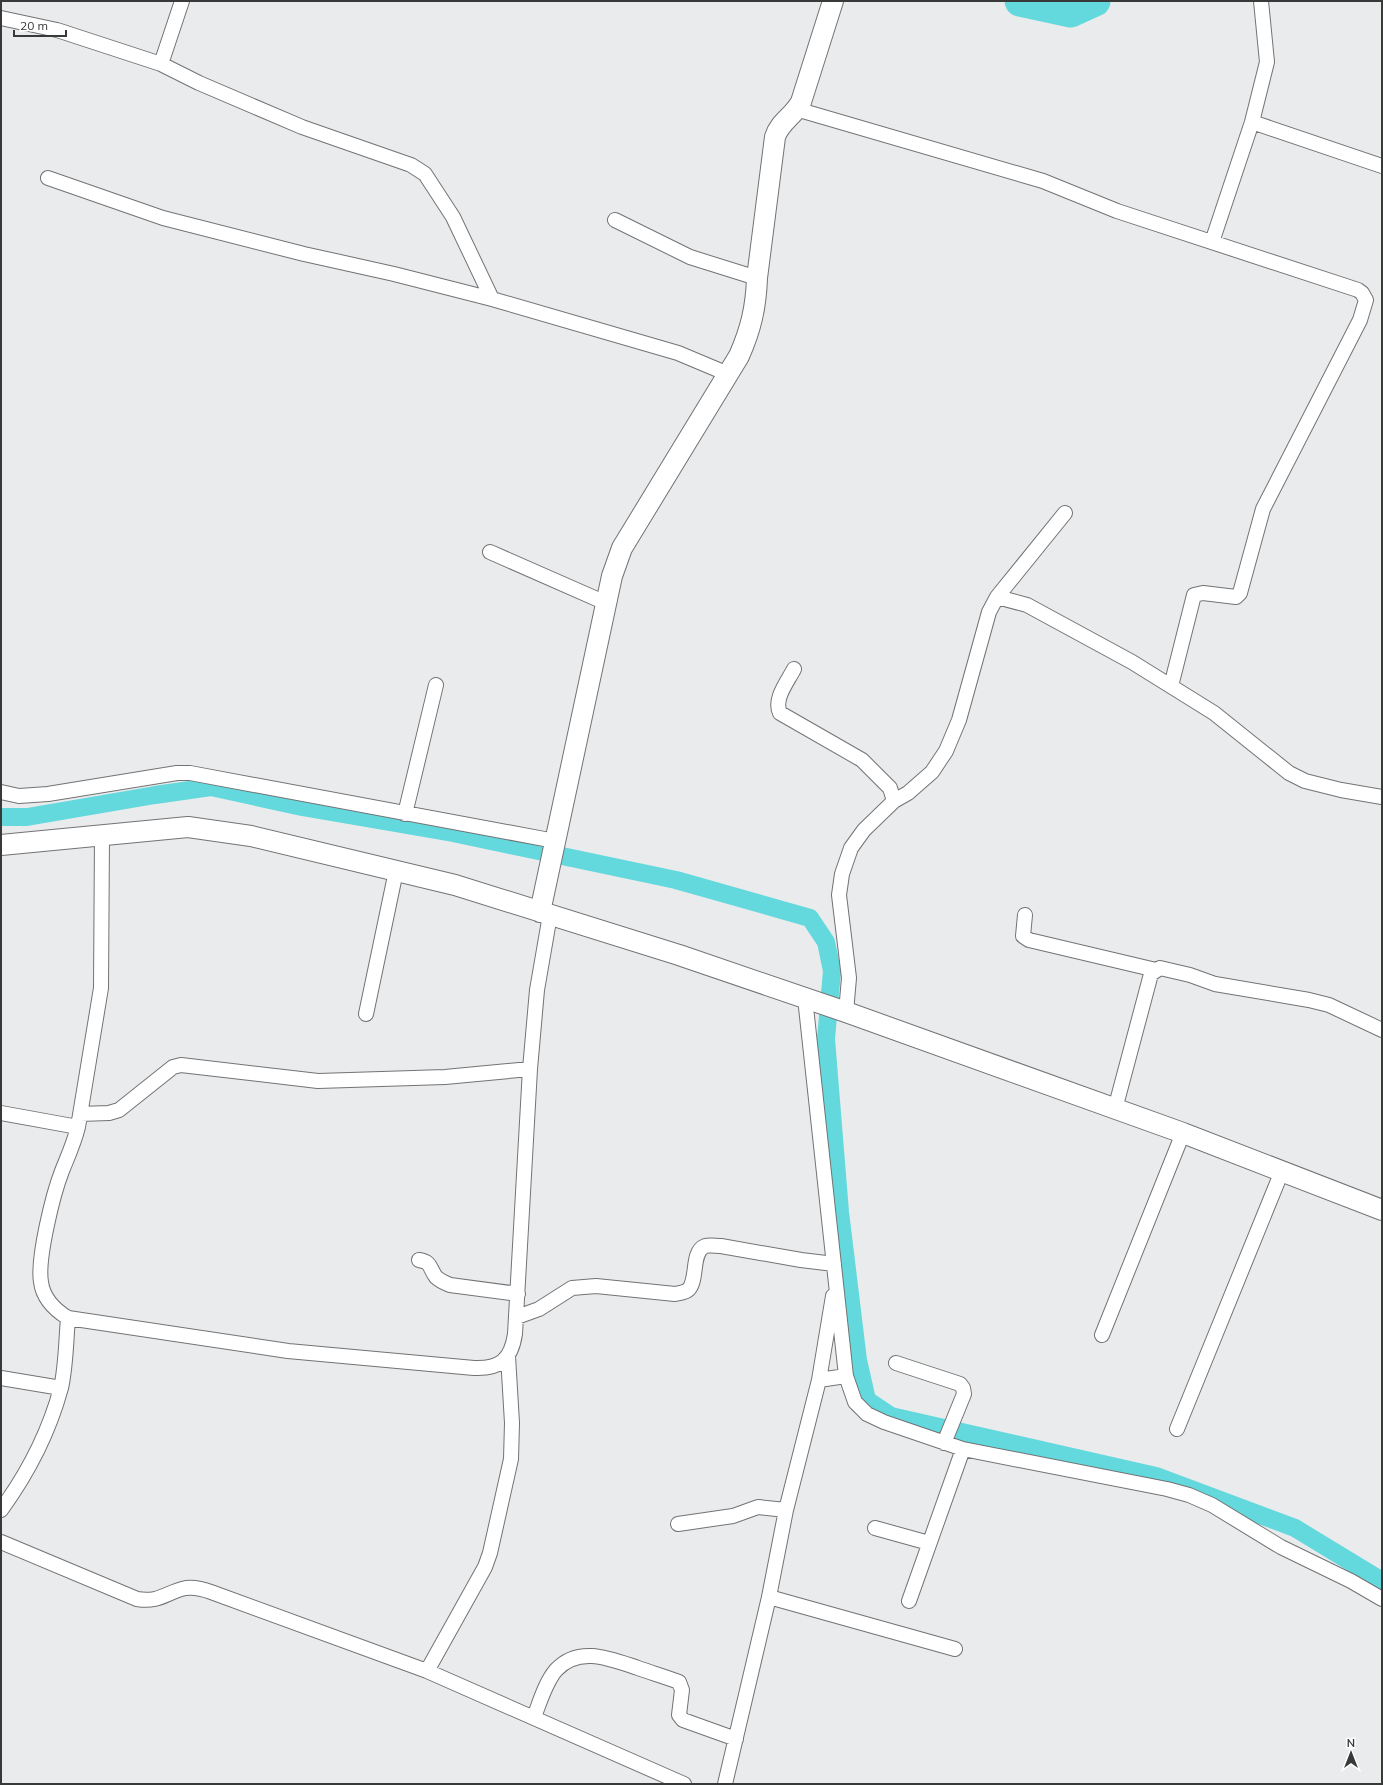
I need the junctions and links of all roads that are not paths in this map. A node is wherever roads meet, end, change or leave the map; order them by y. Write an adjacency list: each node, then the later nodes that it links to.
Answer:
1 (182, 1): 5 (street)
2 (832, 3): 6 (main road)
3 (1262, 6): 7 (street)
4 (1, 18): 5 (street)
5 (162, 64): 13 (street)
6 (796, 109): 11 (street); 12 (main road)
7 (1252, 122): 8 (street); 11 (street)
8 (1382, 166)
9 (48, 178): 13 (street)
10 (615, 220): 12 (street)
11 (1212, 242): 21 (street)
12 (757, 278): 14 (main road)
13 (492, 299): 14 (street)
14 (728, 374): 18 (main road)
15 (1065, 513): 17 (street)
16 (490, 552): 18 (street)
17 (997, 597): 21 (street); 24 (street)
18 (606, 603): 28 (main road)
19 (794, 669): 24 (street)
20 (436, 685): 25 (street)
21 (1171, 686): 23 (street)
22 (1, 792): 25 (street)
23 (1382, 797)
24 (894, 801): 34 (street)
25 (405, 814): 28 (street)
26 (102, 835): 27 (main road); 29 (main road); 40 (street)
27 (1, 845)
28 (552, 854): 30 (main road)
29 (396, 871): 30 (main road); 35 (street)
30 (545, 913): 33 (main road); 37 (street)
31 (1025, 916): 32 (street)
32 (1153, 972): 36 (street); 38 (street)
33 (810, 1000): 34 (main road); 45 (street)
34 (841, 1010): 38 (main road)
35 (366, 1014)
36 (1382, 1030)
37 (530, 1069): 40 (street); 46 (street)
38 (1115, 1109): 41 (main road)
39 (1, 1113): 40 (street)
40 (79, 1121): 48 (street)
41 (1183, 1133): 42 (main road); 49 (street)
42 (1282, 1171): 43 (main road); 56 (street)
43 (1382, 1210)
44 (419, 1260): 46 (street)
45 (835, 1271): 47 (street); 52 (street); 54 (street)
46 (518, 1294): 47 (street)
47 (517, 1317): 50 (street)
48 (68, 1318): 50 (street); 55 (street)
49 (1102, 1335)
50 (508, 1356): 69 (street)
51 (896, 1363): 57 (street)
52 (846, 1376): 54 (street); 57 (street)
53 (1, 1378): 55 (street)
54 (819, 1380): 60 (street)
55 (61, 1388): 59 (street)
56 (1177, 1429)
57 (946, 1440): 58 (street)
58 (963, 1449): 64 (street); 66 (street)
59 (1, 1510)
60 (786, 1510): 61 (street); 65 (street)
61 (678, 1524)
62 (875, 1528): 64 (street)
63 (1, 1542): 69 (street)
64 (929, 1543): 67 (street)
65 (769, 1597): 68 (street); 71 (street)
66 (1382, 1598)
67 (909, 1601)
68 (955, 1649)
69 (427, 1671): 70 (street)
70 (534, 1717): 71 (street); 72 (street)
71 (736, 1739): 73 (street)
72 (684, 1784)
73 (725, 1784)

